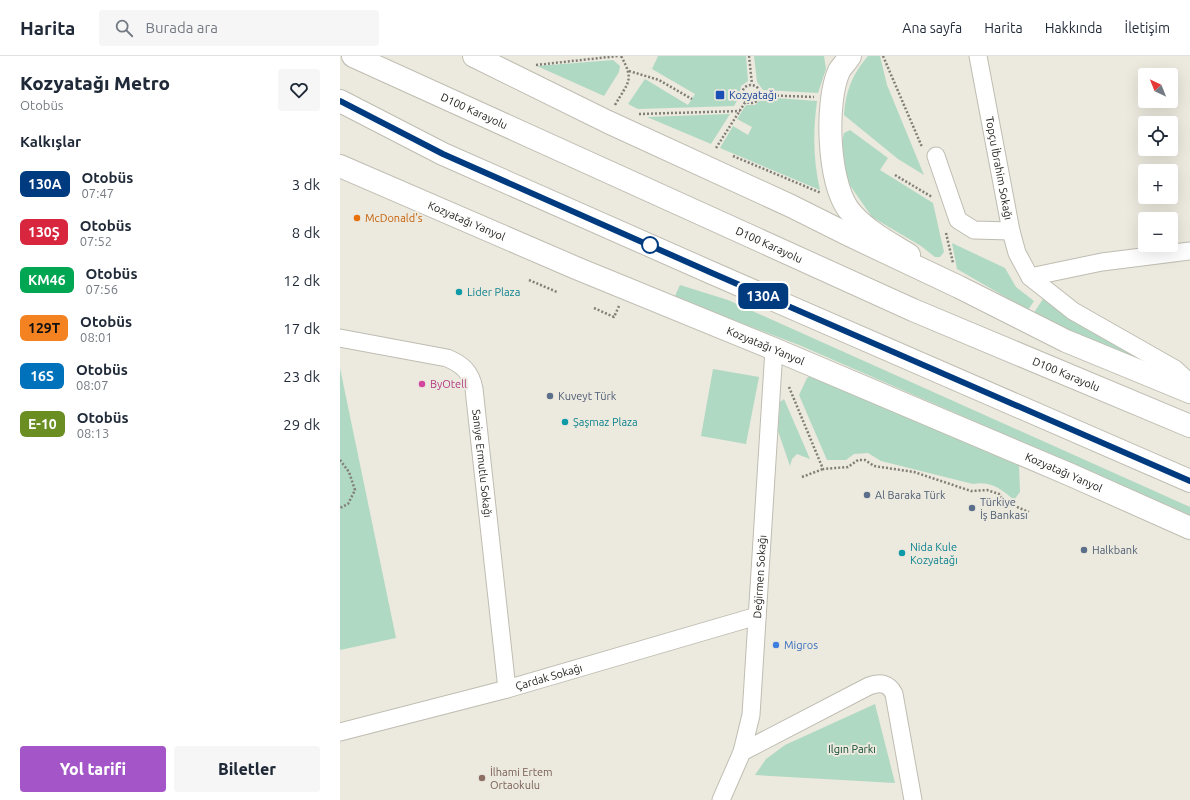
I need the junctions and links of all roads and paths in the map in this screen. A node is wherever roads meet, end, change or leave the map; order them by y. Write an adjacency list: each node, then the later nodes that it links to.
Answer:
1 (353, 56): 40 (main road, D100 Karayolu)
2 (474, 56): 31 (main road)
3 (619, 56): 7 (path); 8 (path)
4 (749, 56): 9 (path)
5 (978, 56): 27 (street, Topçu İbrahim Sokağı)
6 (842, 61): 31 (main road)
7 (529, 65)
8 (629, 71): 10 (path); 13 (path)
9 (752, 84): 11 (path); 15 (path)
10 (622, 93)
11 (761, 95): 12 (path); 15 (path)
12 (818, 97)
13 (692, 99)
14 (340, 101): 20 (main road)
15 (746, 101): 16 (path)
16 (740, 111): 18 (path); 19 (path)
17 (340, 112): 20 (main road)
18 (637, 114)
19 (720, 150)
20 (443, 154): 44 (main road)
21 (732, 156): 25 (path)
22 (936, 156): 27 (street)
23 (340, 166): 36 (main road, Kozyatağı Yanyol)
24 (895, 175): 26 (path)
25 (822, 193)
26 (926, 193)
27 (1011, 231): 29 (street, Topçu İbrahim Sokağı)
28 (1190, 251): 29 (street)
29 (1030, 277): 37 (street, Topçu İbrahim Sokağı)
30 (529, 280): 32 (path)
31 (959, 287): 39 (main road)
32 (557, 292)
33 (619, 306): 34 (path)
34 (594, 308)
35 (340, 338): 49 (street, Saniye Ermutlu Sokağı)
36 (774, 349): 47 (main road, Kozyatağı Yanyol); 48 (street, Değirmen Sokağı)
37 (1190, 383)
38 (788, 384): 42 (path)
39 (1190, 392)
40 (1190, 426)
41 (340, 460): 45 (path)
42 (823, 469): 43 (path); 46 (path)
43 (802, 476)
44 (1190, 481)
45 (340, 508)
46 (1029, 512)
47 (1190, 528)
48 (757, 616): 49 (street, Çardak Sokağı); 51 (street, Değirmen Sokağı)
49 (507, 689): 50 (street, Çardak Sokağı)
50 (340, 732)
51 (742, 752): 52 (street, Değirmen Sokağı); 53 (street)
52 (721, 800)
53 (913, 800)

